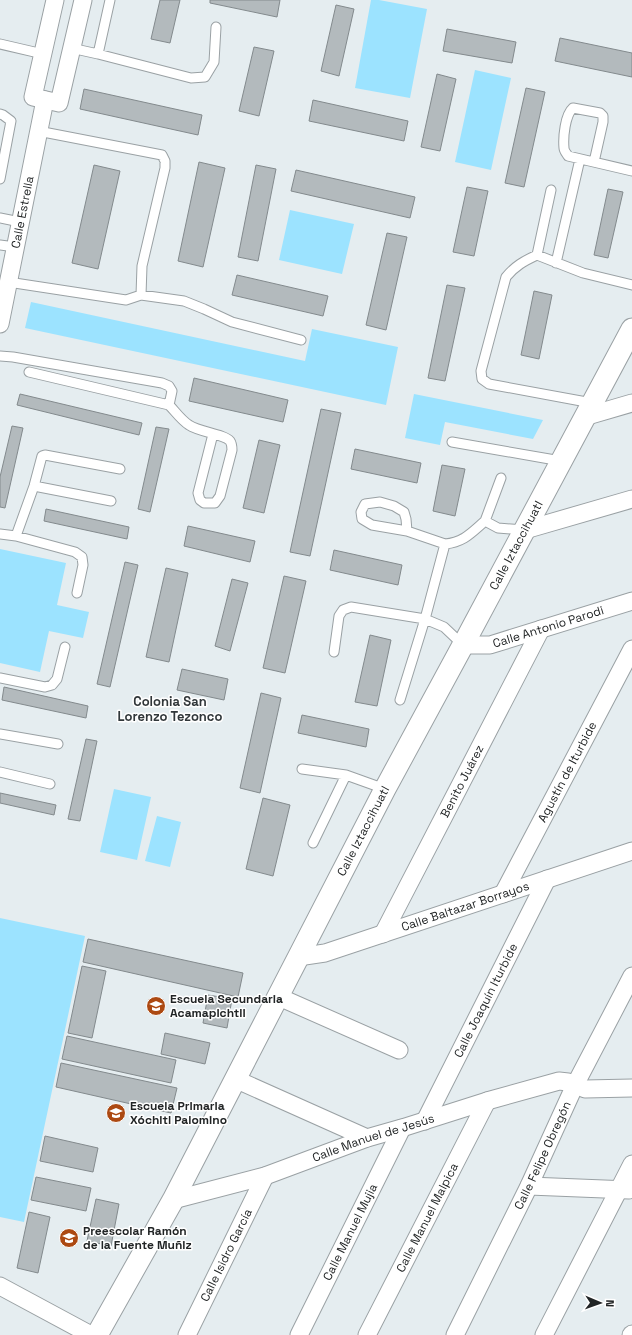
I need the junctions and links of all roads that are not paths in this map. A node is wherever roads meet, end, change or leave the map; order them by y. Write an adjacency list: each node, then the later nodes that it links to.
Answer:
1 (55, 0): 7 (street, Calle Estrella)
2 (83, 0): 6 (street, Calle Estrella)
3 (110, 0): 8 (lane)
4 (216, 27): 8 (lane)
5 (0, 44): 7 (lane)
6 (71, 48): 8 (lane); 9 (street, Calle Estrella)
7 (43, 54): 9 (street, Calle Estrella)
8 (98, 54)
9 (45, 100): 11 (street, Calle Estrella)
10 (0, 114): 15 (lane)
11 (38, 131): 18 (street, Calle Estrella); 24 (lane)
12 (580, 159): 13 (lane); 13 (lane); 21 (lane)
13 (594, 162): 14 (lane)
14 (632, 170)
15 (0, 179)
16 (551, 190): 20 (lane)
17 (0, 218): 18 (lane)
18 (20, 222): 19 (street, Calle Estrella)
19 (8, 246): 22 (street, Calle Estrella)
20 (537, 255): 21 (lane); 32 (lane)
21 (556, 263): 23 (lane)
22 (8, 282): 24 (lane); 25 (street, Calle Estrella)
23 (632, 285)
24 (141, 296): 27 (lane)
25 (0, 324)
26 (632, 329): 32 (street, Calle Iztaccihuatl)
27 (301, 340)
28 (0, 356): 31 (lane)
29 (29, 372): 31 (lane)
30 (632, 403): 32 (street)
31 (169, 405): 33 (lane)
32 (588, 410): 35 (street, Calle Iztaccihuatl)
33 (213, 434): 33 (lane)
34 (452, 442): 35 (lane)
35 (561, 461): 42 (street, Calle Iztaccihuatl)
36 (120, 469): 38 (lane)
37 (501, 478): 41 (lane)
38 (34, 486): 40 (lane); 45 (lane)
39 (632, 499): 42 (street)
40 (111, 501)
41 (485, 521): 42 (lane); 46 (lane)
42 (525, 530): 51 (street, Calle Iztaccihuatl)
43 (407, 531): 43 (lane); 46 (lane)
44 (0, 534): 45 (lane)
45 (16, 536): 47 (lane)
46 (445, 544): 49 (lane)
47 (77, 593)
48 (632, 601): 50 (street, Calle Antonio Parodi)
49 (425, 619): 51 (lane); 54 (lane); 56 (lane)
50 (541, 629): 51 (street, Calle Antonio Parodi); 68 (street, Benito Juárez)
51 (463, 645): 63 (street, Calle Iztaccihuatl)
52 (65, 647): 55 (lane)
53 (632, 649): 67 (street, Agustín de Iturbide)
54 (334, 652)
55 (0, 678)
56 (400, 700)
57 (0, 734): 58 (lane)
58 (58, 744)
59 (302, 769): 61 (lane)
60 (0, 772): 62 (lane)
61 (346, 775): 63 (lane); 64 (lane)
62 (50, 784)
63 (385, 789): 69 (street, Calle Iztaccihuatl)
64 (313, 843)
65 (632, 852): 66 (street, Calle Baltazar Borrayos)
66 (547, 880): 67 (street, Calle Baltazar Borrayos); 77 (street, Calle Joaquín Iturbide)
67 (503, 894): 68 (street, Calle Baltazar Borrayos)
68 (383, 934): 69 (street, Calle Baltazar Borrayos)
69 (298, 958): 71 (street, Calle Iztaccihuatl)
70 (632, 976): 74 (street, Calle Felipe Obregón)
71 (279, 997): 72 (street); 73 (street, Calle Iztaccihuatl)
72 (399, 1050)
73 (235, 1079): 79 (street); 84 (street, Calle Iztaccihuatl)
74 (575, 1085): 75 (street, Calle Manuel de Jesús); 76 (street, Calle Manuel de Jesús); 82 (street, Calle Felipe Obregón)
75 (632, 1088)
76 (487, 1101): 77 (street, Calle Manuel de Jesús); 90 (street, Calle Manuel Malpica)
77 (425, 1121): 78 (street, Calle Manuel de Jesús)
78 (402, 1128): 79 (street, Calle Manuel de Jesús); 89 (street, Calle Manuel Mujia)
79 (367, 1138): 81 (street, Calle Manuel de Jesús)
80 (632, 1164): 83 (street)
81 (265, 1176): 84 (street, Calle Manuel de Jesús); 88 (street, Calle Isidro García)
82 (529, 1186): 83 (street); 91 (street, Calle Felipe Obregón)
83 (626, 1190): 92 (street)
84 (173, 1200): 87 (street, Calle Iztaccihuatl)
85 (0, 1286): 86 (street)
86 (90, 1335)
87 (97, 1335)
88 (188, 1335)
89 (299, 1335)
90 (367, 1335)
91 (456, 1335)
92 (544, 1335)

